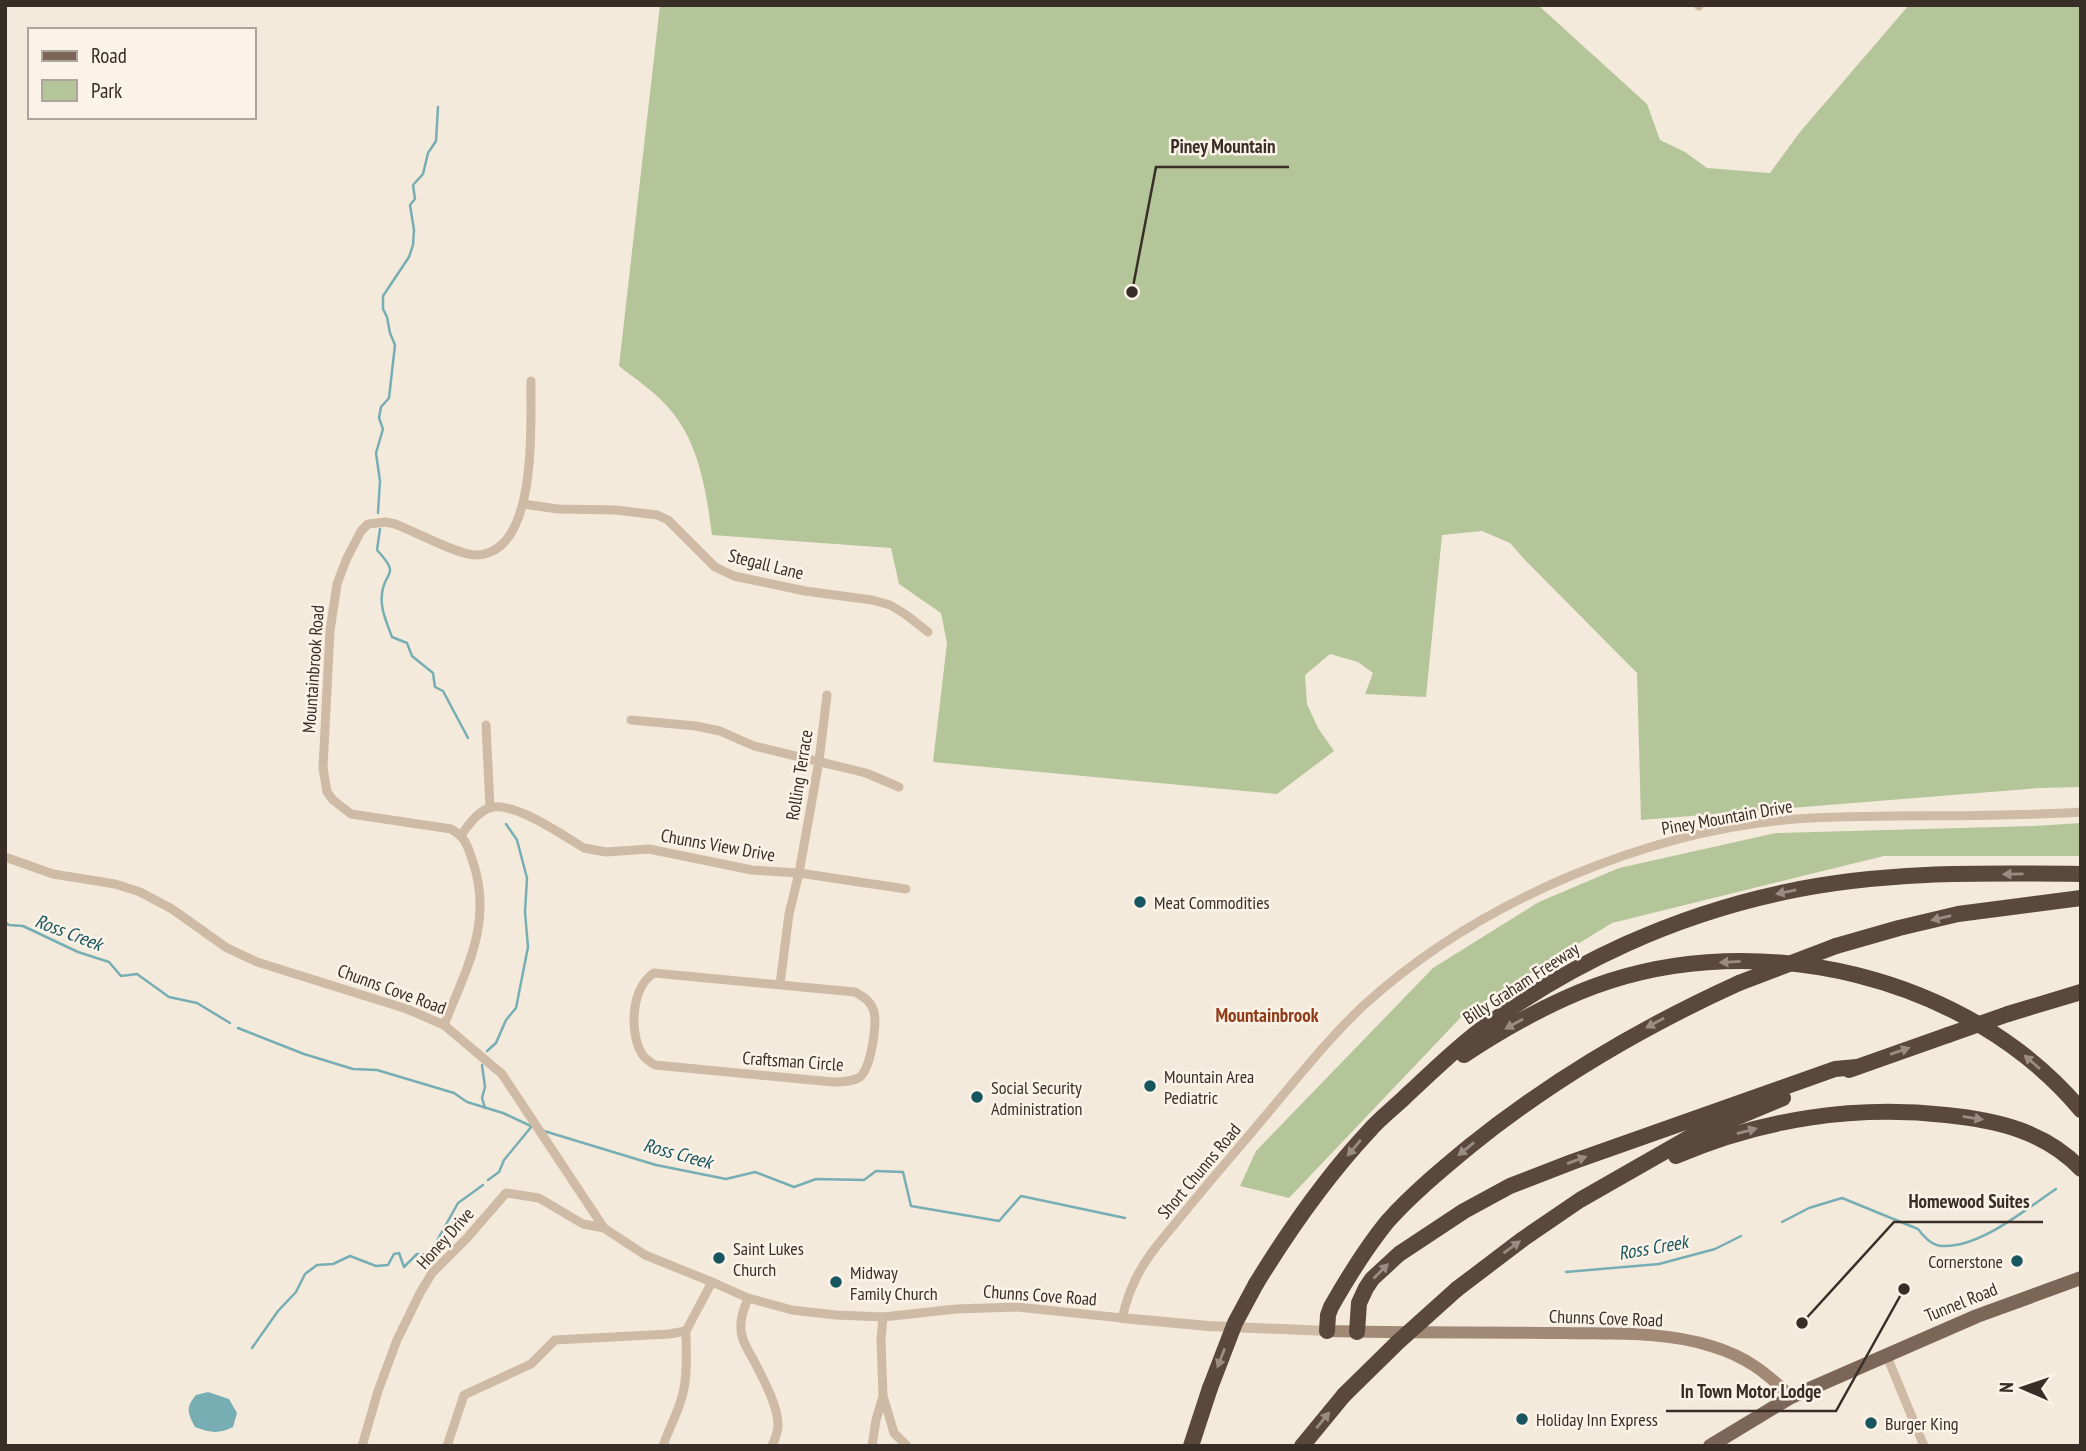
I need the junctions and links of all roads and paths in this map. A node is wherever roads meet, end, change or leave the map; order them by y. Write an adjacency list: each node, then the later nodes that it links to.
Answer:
1 (531, 382): 2 (street, Mountainbrook Road)
2 (523, 504): 3 (street, Stegall Lane); 11 (street, Mountainbrook Road)
3 (928, 632)
4 (827, 695): 7 (street, Rolling Terrace)
5 (631, 720): 7 (street)
6 (486, 725): 9 (street)
7 (819, 761): 8 (street); 13 (street, Rolling Terrace)
8 (899, 787)
9 (490, 808): 11 (street); 13 (street, Chunns View Drive)
10 (2081, 812): 17 (street, Piney Mountain Drive)
11 (461, 835): 20 (street)
12 (5, 857): 20 (street, Chunns Cove Road)
13 (799, 873): 15 (street, Chunns View Drive); 18 (street, Rolling Terrace)
14 (2081, 874): 22 (highway, Billy Graham Freeway, one-way to 22)
15 (906, 889)
16 (2081, 898): 33 (highway, one-way to 33, bridge)
17 (1408, 969): 31 (street, Short Chunns Road)
18 (780, 985): 18 (street, Craftsman Circle)
19 (2081, 992): 21 (highway, one-way to 19, bridge)
20 (444, 1025): 26 (street, Chunns Cove Road)
21 (1857, 1067): 24 (highway); 34 (highway, one-way to 21)
22 (1402, 1100): 23 (highway, one-way to 22); 44 (highway, Billy Graham Freeway, one-way to 44, bridge)
23 (2081, 1110)
24 (1637, 1169): 25 (highway, one-way to 25); 45 (highway, one-way to 24, bridge)
25 (2081, 1169)
26 (604, 1228): 28 (street, Chunns Cove Road); 38 (street, Honey Drive)
27 (2081, 1278): 35 (main road, Tunnel Road)
28 (712, 1282): 29 (street, Chunns Cove Road); 32 (street)
29 (748, 1298): 30 (street, Chunns Cove Road); 41 (street)
30 (883, 1317): 31 (street, Chunns Cove Road); 36 (street)
31 (1122, 1318): 33 (street, Chunns Cove Road)
32 (686, 1331): 39 (street); 40 (street)
33 (1327, 1331): 34 (main road, Chunns Cove Road)
34 (1357, 1332): 37 (main road, Chunns Cove Road)
35 (1886, 1354): 37 (main road, Tunnel Road); 47 (street)
36 (883, 1396): 42 (street); 43 (street)
37 (1791, 1397): 46 (main road, Tunnel Road)
38 (362, 1446)
39 (447, 1446)
40 (663, 1446)
41 (772, 1446)
42 (872, 1446)
43 (907, 1446)
44 (1191, 1446)
45 (1302, 1446)
46 (1710, 1446)
47 (1924, 1446)

